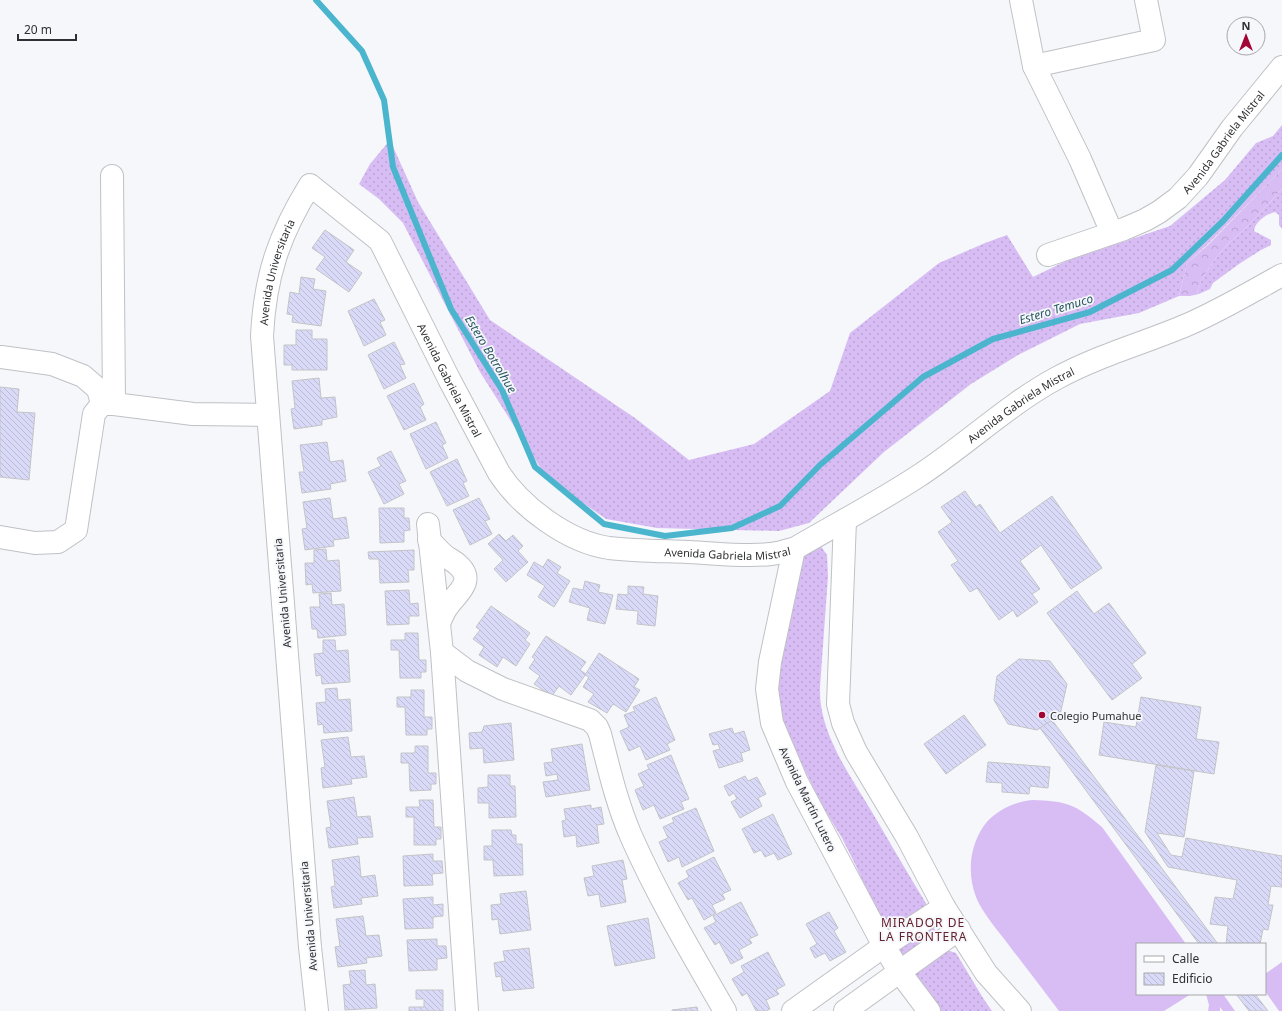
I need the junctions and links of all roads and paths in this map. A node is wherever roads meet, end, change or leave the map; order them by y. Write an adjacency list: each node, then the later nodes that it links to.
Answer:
1 (1021, 0): 3 (street)
2 (1146, 0): 3 (street)
3 (1034, 66): 7 (street)
4 (1282, 67): 7 (street, Avenida Gabriela Mistral)
5 (112, 176): 11 (street)
6 (310, 184): 12 (street, Avenida Universitaria); 15 (street, Avenida Gabriela Mistral)
7 (1112, 233): 8 (street, Avenida Gabriela Mistral)
8 (1048, 255)
9 (1282, 275): 13 (street, Avenida Gabriela Mistral)
10 (0, 357): 11 (street)
11 (108, 404): 12 (street); 14 (street)
12 (268, 415): 22 (street, Avenida Universitaria)
13 (845, 520): 15 (street, Avenida Gabriela Mistral); 18 (street)
14 (0, 537)
15 (794, 549): 20 (street, Avenida Martín Lutero)
16 (439, 623): 16 (street); 17 (street)
17 (442, 652): 23 (street); 24 (street)
18 (944, 907): 19 (street); 20 (street)
19 (959, 929): 21 (street); 28 (street)
20 (884, 946): 21 (street, Avenida Martín Lutero); 25 (street)
21 (899, 972): 26 (street); 27 (street, Avenida Martín Lutero)
22 (317, 1011)
23 (467, 1011)
24 (725, 1011)
25 (793, 1011)
26 (845, 1011)
27 (929, 1011)
28 (1020, 1011)

